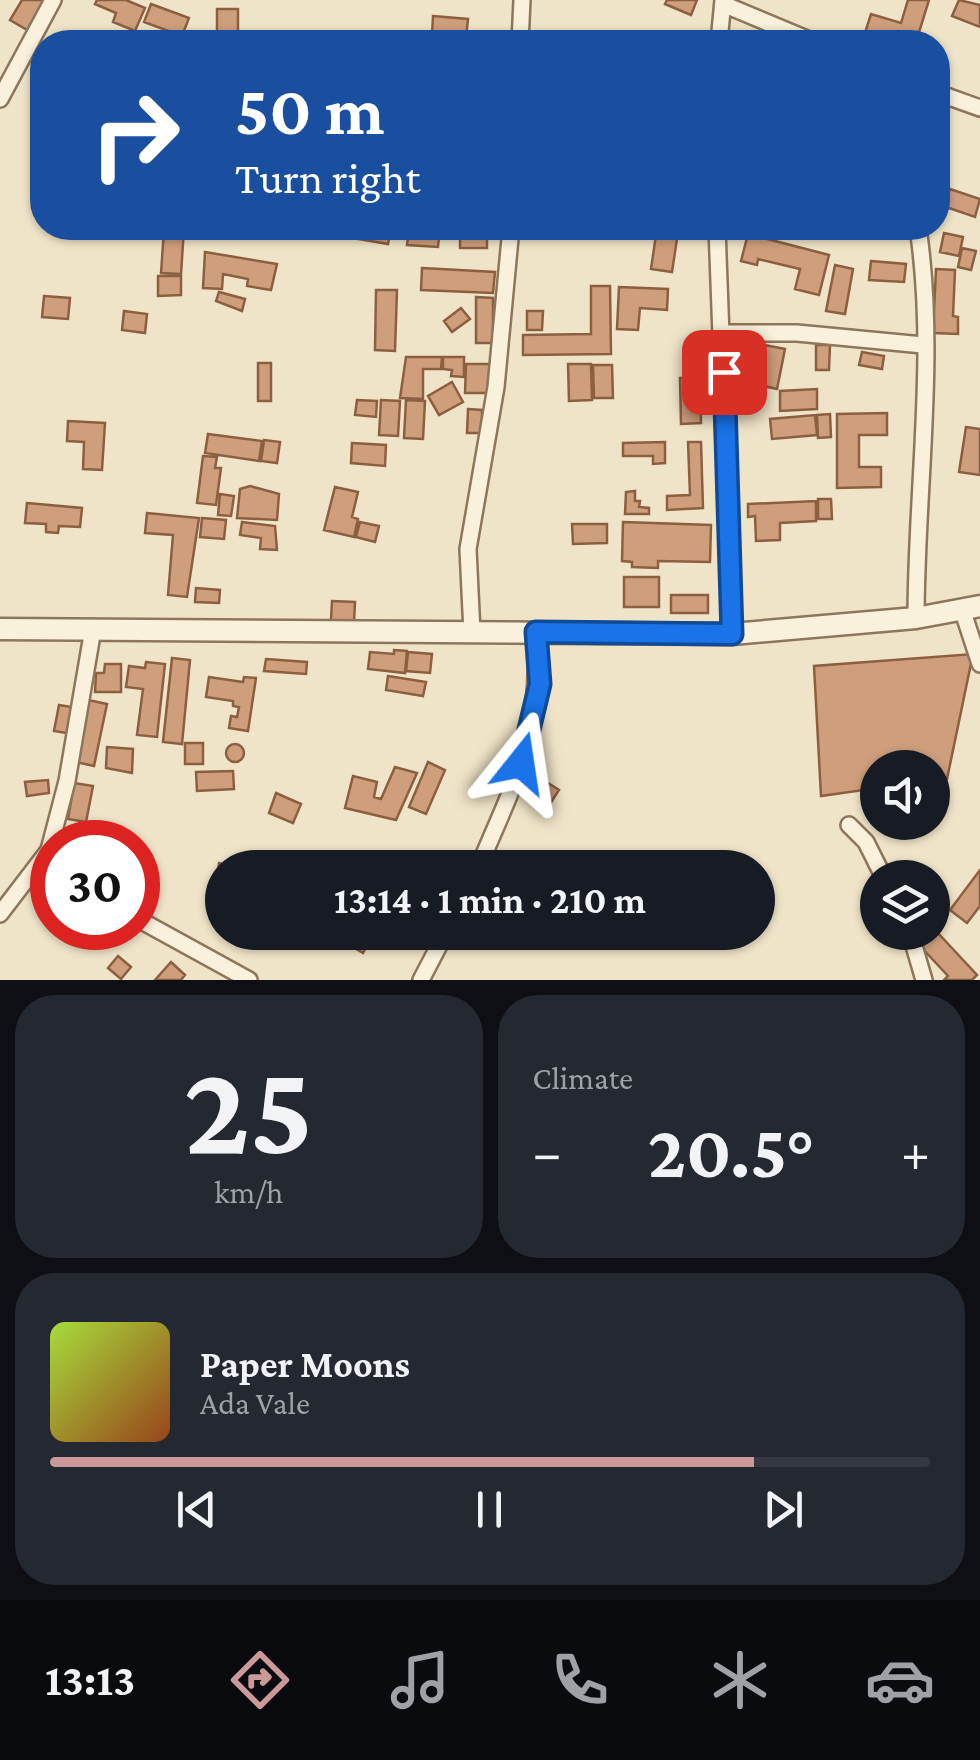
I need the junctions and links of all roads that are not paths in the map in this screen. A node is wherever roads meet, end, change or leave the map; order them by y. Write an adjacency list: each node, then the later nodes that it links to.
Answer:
1 (53, 0): 4 (street)
2 (522, 0): 5 (street)
3 (723, 2): 6 (street); 7 (street)
4 (37, 30)
5 (521, 30)
6 (720, 30)
7 (787, 30)
8 (30, 43): 10 (street)
9 (950, 97): 11 (street)
10 (0, 99)
11 (980, 108)
12 (510, 240): 21 (street)
13 (717, 240): 15 (street)
14 (920, 240): 16 (street)
15 (722, 333): 16 (street); 23 (street)
16 (923, 345): 18 (street)
17 (971, 607): 18 (street); 24 (street)
18 (916, 618): 23 (street)
19 (0, 629): 20 (street)
20 (94, 630): 21 (street); 25 (street)
21 (472, 632): 22 (street)
22 (536, 632): 23 (street); 27 (street)
23 (732, 634)
24 (980, 664)
25 (58, 820)
26 (849, 824): 28 (street)
27 (485, 850)
28 (875, 860)
29 (30, 878): 30 (street)
30 (0, 914)
31 (160, 931): 34 (street)
32 (436, 950): 35 (street)
33 (915, 950): 36 (street)
34 (249, 980)
35 (420, 980)
36 (924, 980)

